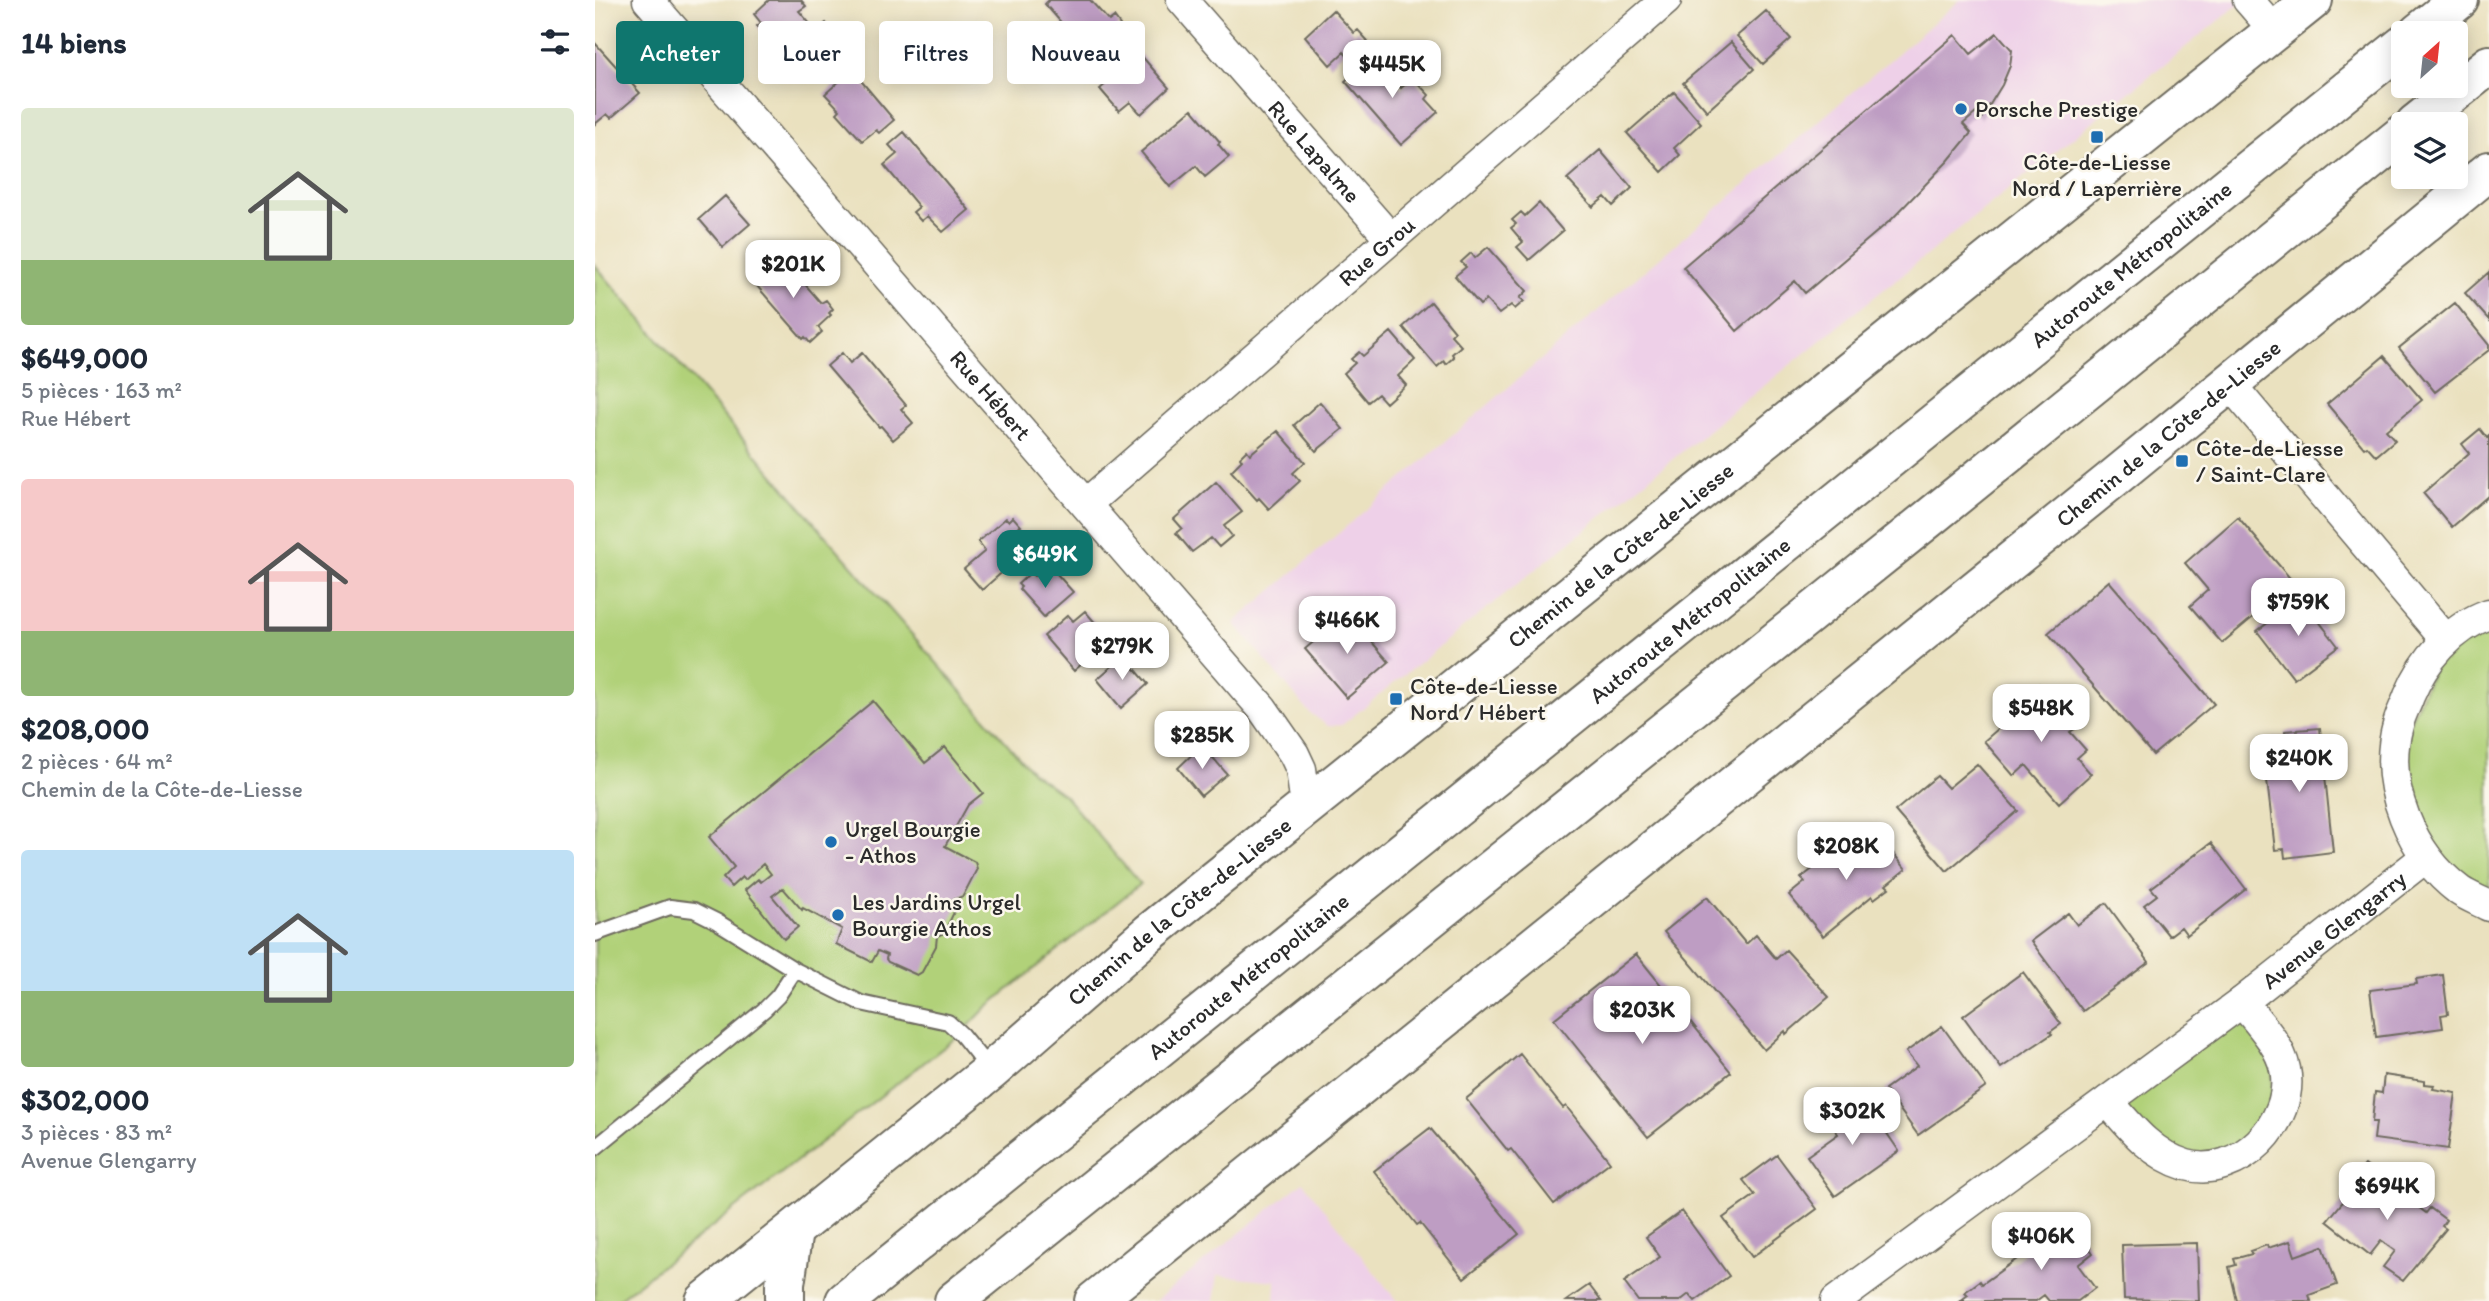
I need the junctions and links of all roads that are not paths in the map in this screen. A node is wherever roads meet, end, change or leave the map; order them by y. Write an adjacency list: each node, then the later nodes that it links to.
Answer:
1 (648, 0): 16 (street, Rue Hébert)
2 (1182, 0): 14 (street, Rue Lapalme)
3 (1666, 0): 14 (street, Rue Grou)
4 (2248, 0): 8 (street)
5 (2313, 0): 8 (main road, Chemin de la Côte-de-Liesse)
6 (2459, 0): 7 (main road)
7 (2433, 21)
8 (2275, 31): 19 (main road, Chemin de la Côte-de-Liesse)
9 (2391, 55): 31 (main road, Autoroute Métropolitaine)
10 (2489, 65): 11 (main road)
11 (2430, 112)
12 (2391, 144): 32 (main road)
13 (2489, 171): 15 (main road, Chemin de la Côte-de-Liesse)
14 (1391, 240): 16 (street, Rue Grou)
15 (2230, 384): 18 (street); 33 (main road, Chemin de la Côte-de-Liesse)
16 (1086, 504): 19 (street, Rue Hébert)
17 (2489, 614): 18 (street)
18 (2446, 640): 20 (street)
19 (1306, 806): 25 (main road, Chemin de la Côte-de-Liesse)
20 (2426, 857): 21 (street); 24 (street, Avenue Glengarry)
21 (2489, 906)
22 (595, 934): 23 (lane)
23 (795, 970): 25 (lane); 27 (lane)
24 (2242, 1002): 26 (street, Avenue Glengarry); 26 (street, Avenue Glengarry)
25 (991, 1071): 28 (main road, Chemin de la Côte-de-Liesse)
26 (2108, 1101): 34 (street, Avenue Glengarry)
27 (595, 1148)
28 (793, 1231): 29 (main road, Chemin de la Côte-de-Liesse); 30 (main road)
29 (705, 1301)
30 (785, 1301)
31 (845, 1301)
32 (954, 1301)
33 (1094, 1301)
34 (1836, 1301)

